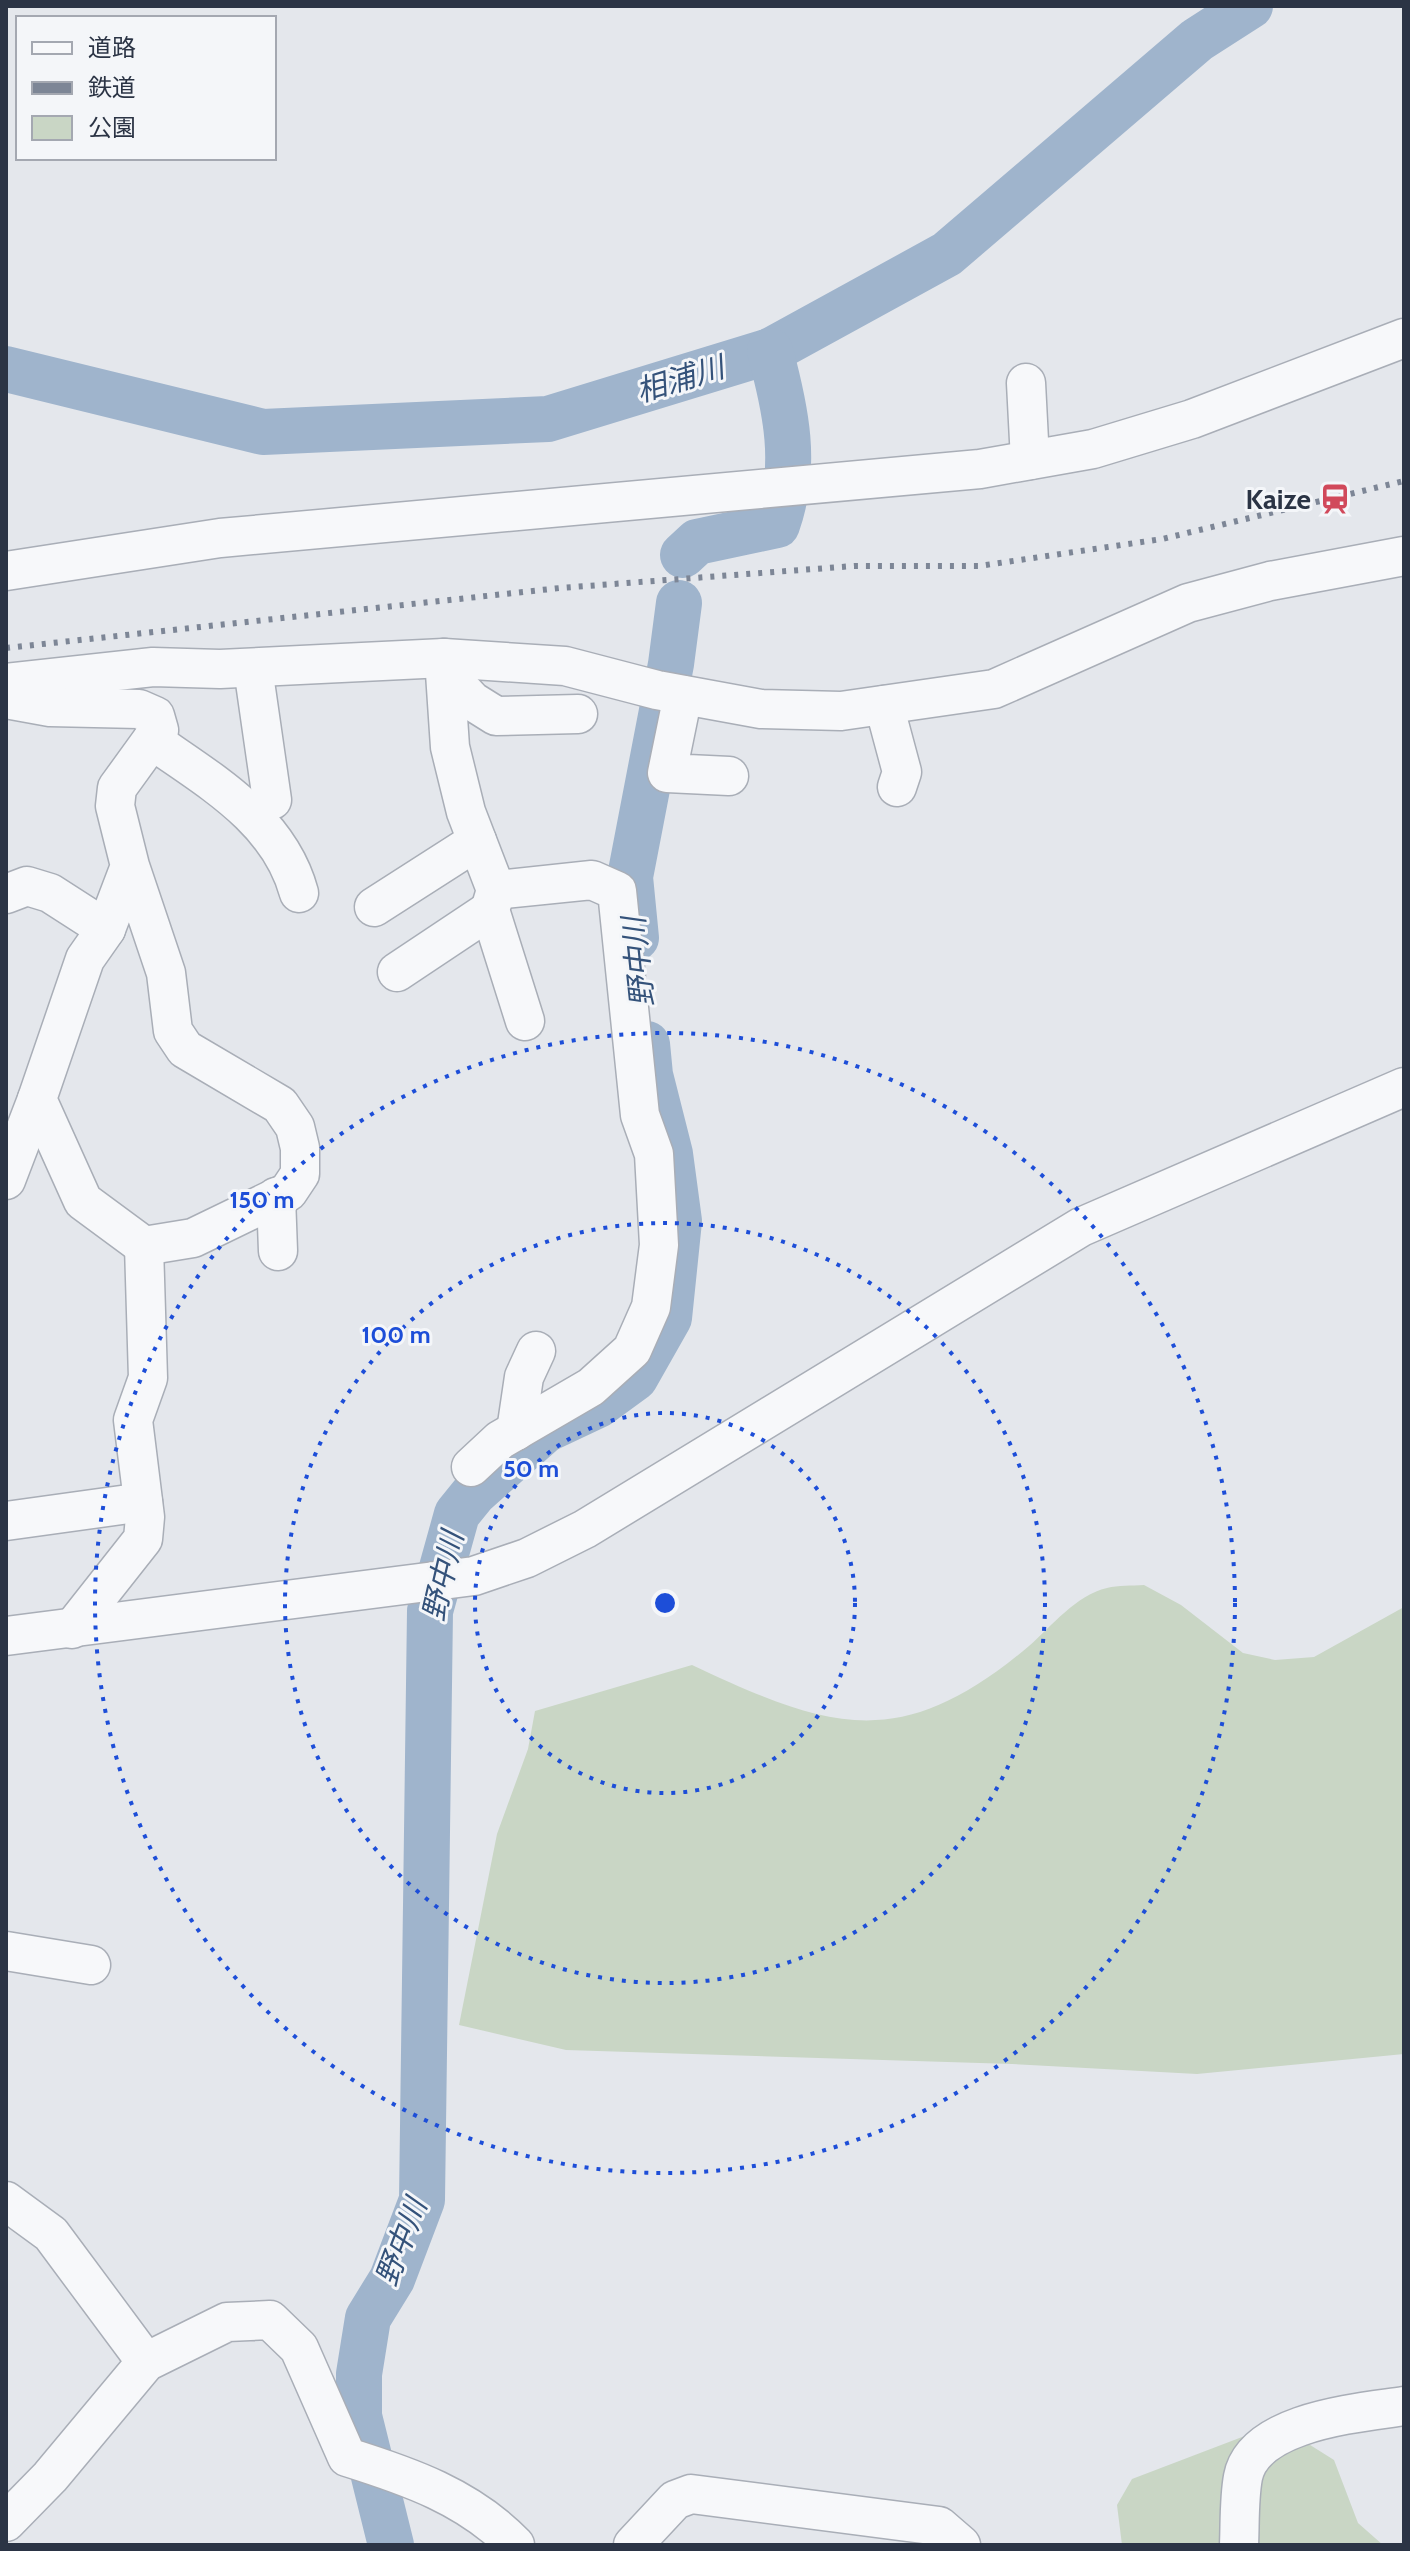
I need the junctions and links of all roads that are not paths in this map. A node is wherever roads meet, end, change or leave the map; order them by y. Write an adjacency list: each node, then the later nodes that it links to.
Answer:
1 (1404, 338): 3 (street)
2 (1026, 383): 3 (street)
3 (1030, 460): 5 (street)
4 (1404, 556): 11 (street)
5 (6, 571)
6 (444, 665): 7 (street); 9 (street); 12 (street); 17 (street)
7 (253, 668): 8 (street); 16 (street)
8 (6, 683)
9 (683, 695): 11 (street); 14 (street)
10 (6, 699): 13 (street)
11 (884, 705): 15 (street)
12 (578, 714)
13 (152, 740): 18 (street); 19 (street)
14 (729, 776)
15 (897, 787)
16 (272, 800)
17 (477, 841): 21 (street); 22 (street)
18 (130, 866): 23 (street); 29 (street)
19 (299, 893)
20 (6, 894): 23 (street)
21 (493, 900): 24 (street); 25 (street); 33 (street)
22 (374, 907)
23 (106, 929): 27 (street)
24 (414, 972)
25 (525, 1021)
26 (1404, 1087): 37 (street)
27 (37, 1099): 28 (street); 30 (street)
28 (6, 1180)
29 (276, 1197): 30 (street); 31 (street)
30 (144, 1246): 35 (street)
31 (278, 1251)
32 (536, 1351): 33 (street)
33 (516, 1431): 34 (street)
34 (471, 1467)
35 (143, 1502): 36 (street); 37 (street)
36 (6, 1521)
37 (72, 1629): 38 (street)
38 (6, 1636)
39 (6, 1951): 40 (street)
40 (91, 1965)
41 (6, 2201): 42 (street)
42 (146, 2362): 44 (street); 45 (street)
43 (1404, 2406): 48 (street)
44 (6, 2522)
45 (515, 2545)
46 (633, 2545): 47 (street)
47 (961, 2545)
48 (1239, 2545)

